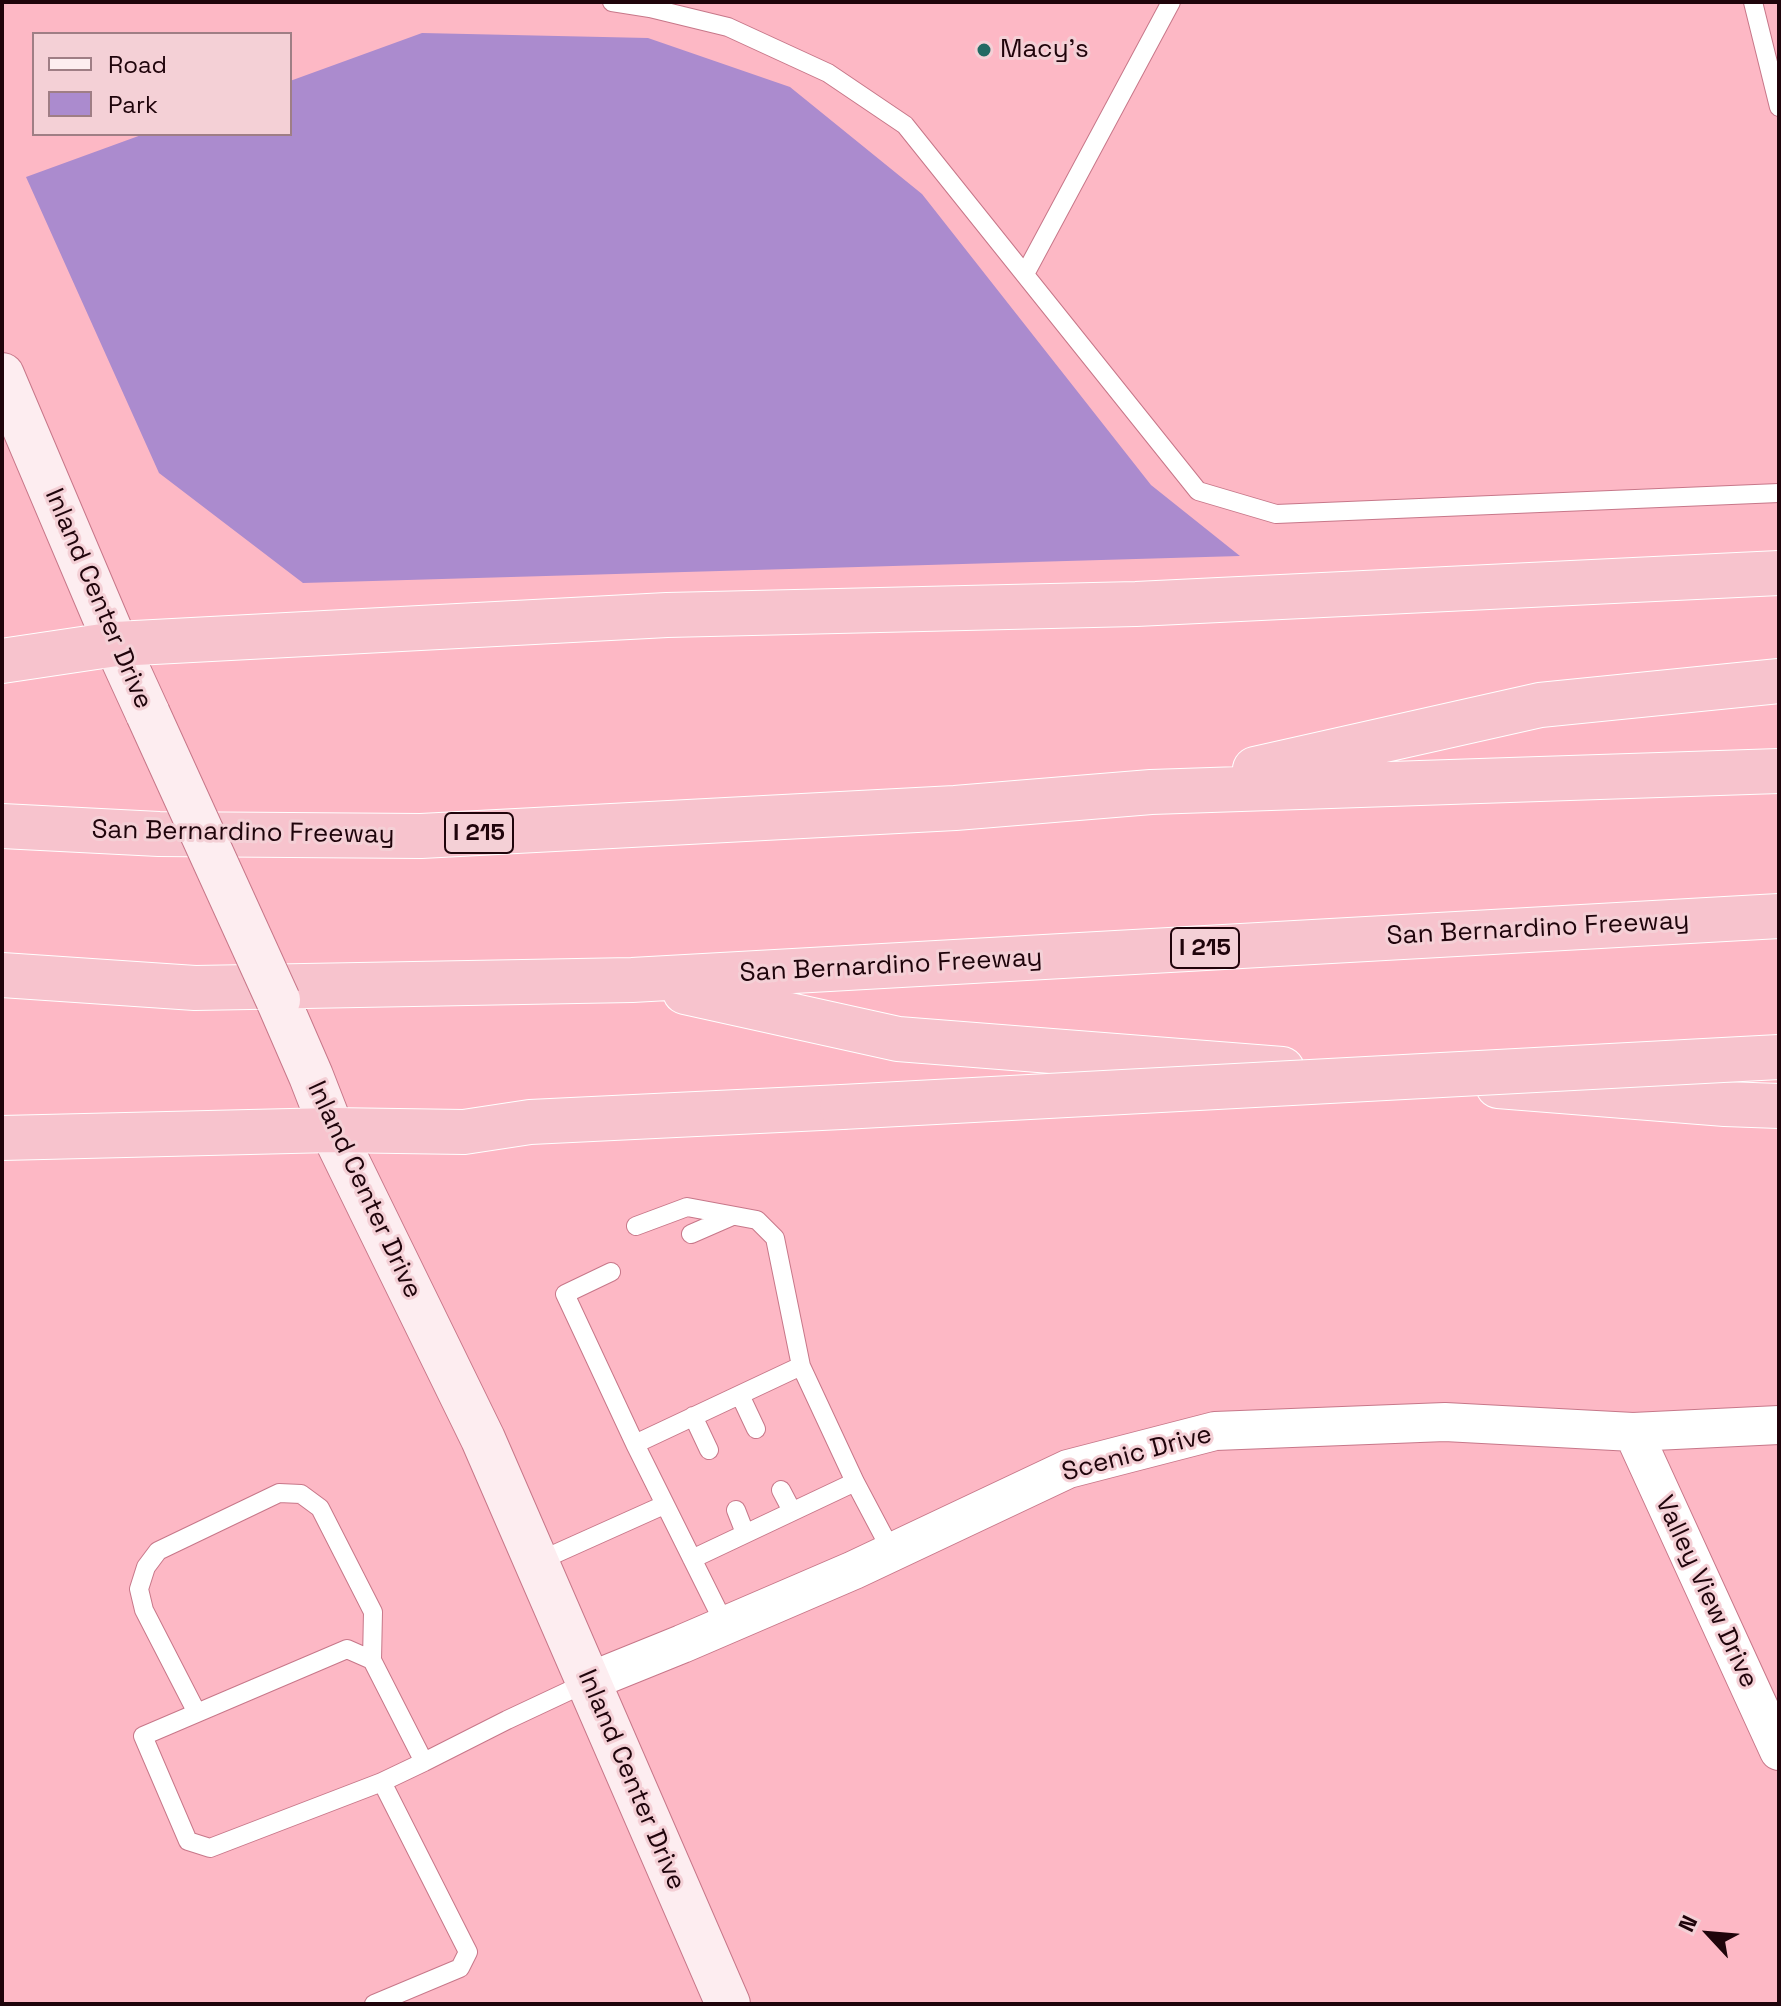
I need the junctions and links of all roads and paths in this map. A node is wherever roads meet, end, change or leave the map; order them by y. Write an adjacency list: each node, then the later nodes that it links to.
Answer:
1 (612, 2): 5 (lane)
2 (1171, 2): 5 (lane)
3 (1753, 2): 4 (lane)
4 (1779, 107)
5 (1025, 274): 7 (lane)
6 (2, 375): 9 (main road, Inland Center Drive)
7 (1779, 493)
8 (1779, 573): 9 (highway)
9 (116, 644): 10 (highway); 20 (main road, Inland Center Drive, bridge)
10 (2, 661)
11 (1779, 681): 13 (highway)
12 (1779, 771): 13 (highway, San Bernardino Freeway / I 215)
13 (1151, 792): 14 (highway, San Bernardino Freeway / I 215)
14 (2, 826)
15 (1779, 916): 17 (highway, San Bernardino Freeway / I 215)
16 (2, 975): 17 (highway, San Bernardino Freeway / I 215)
17 (632, 980): 19 (highway)
18 (1779, 1057): 20 (highway, bridge)
19 (1779, 1106)
20 (332, 1130): 21 (highway); 42 (main road, Inland Center Drive)
21 (2, 1138)
22 (730, 1217): 23 (lane); 24 (lane); 26 (lane)
23 (636, 1226)
24 (691, 1234)
25 (611, 1272): 32 (lane)
26 (801, 1366): 27 (lane); 34 (lane)
27 (740, 1395): 28 (lane); 30 (lane)
28 (693, 1416): 32 (lane); 33 (lane)
29 (1779, 1425): 31 (street, Scenic Drive)
30 (756, 1429)
31 (1633, 1432): 40 (street, Scenic Drive); 47 (street, Valley View Drive)
32 (635, 1444): 36 (lane)
33 (709, 1450)
34 (855, 1482): 38 (lane); 40 (lane)
35 (781, 1490): 38 (lane)
36 (664, 1505): 41 (lane); 42 (lane)
37 (736, 1510): 39 (lane)
38 (792, 1511): 39 (lane)
39 (745, 1533): 41 (lane)
40 (892, 1552): 43 (street, Scenic Drive)
41 (692, 1559): 43 (lane)
42 (537, 1562): 45 (main road, Inland Center Drive)
43 (725, 1625): 45 (street, Scenic Drive)
44 (372, 1660): 46 (lane); 46 (lane); 48 (lane)
45 (588, 1682): 48 (lane); 51 (main road, Inland Center Drive)
46 (197, 1713): 49 (lane)
47 (1779, 1751)
48 (424, 1762): 49 (lane)
49 (382, 1782): 50 (lane)
50 (374, 2004)
51 (728, 2004)

